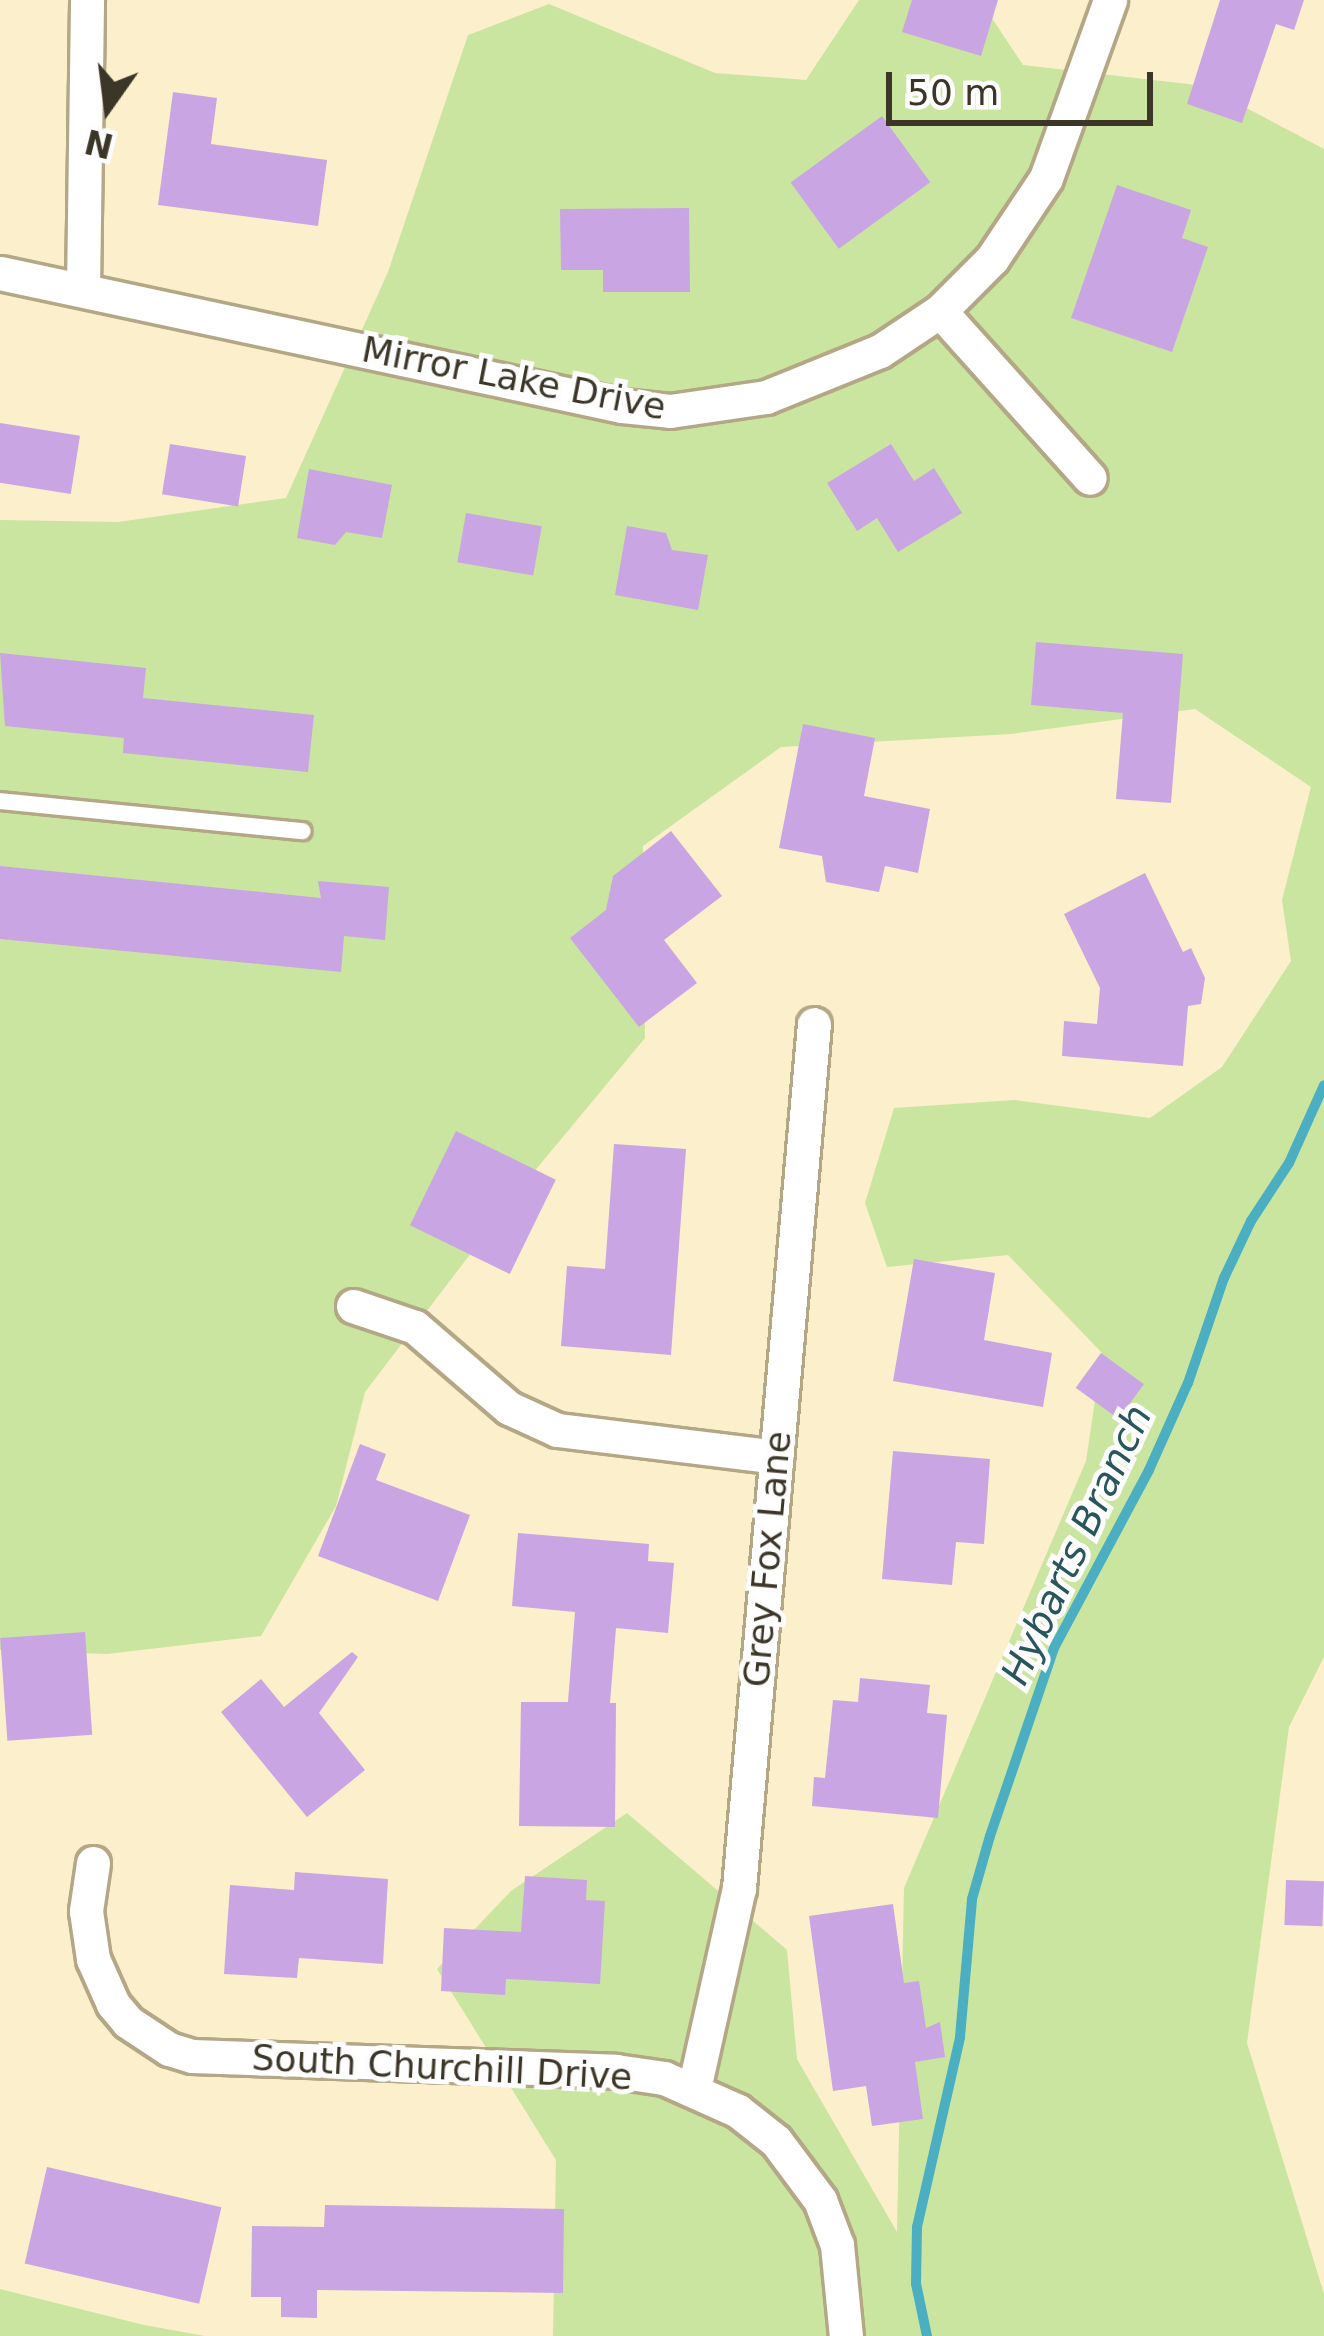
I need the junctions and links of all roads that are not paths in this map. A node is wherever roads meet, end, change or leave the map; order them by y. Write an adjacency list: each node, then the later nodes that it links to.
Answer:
1 (87, 0): 4 (street)
2 (1110, 0): 5 (street, Mirror Lake Drive)
3 (0, 274): 4 (street, Mirror Lake Drive)
4 (82, 290): 5 (street, Mirror Lake Drive)
5 (940, 311): 6 (street)
6 (1090, 478)
7 (0, 801): 8 (lane)
8 (303, 831)
9 (814, 1024): 11 (street, Grey Fox Lane)
10 (352, 1306): 11 (street)
11 (776, 1457): 13 (street, Grey Fox Lane)
12 (93, 1863): 13 (street, South Churchill Drive)
13 (694, 2089): 14 (street, South Churchill Drive)
14 (846, 2336)

